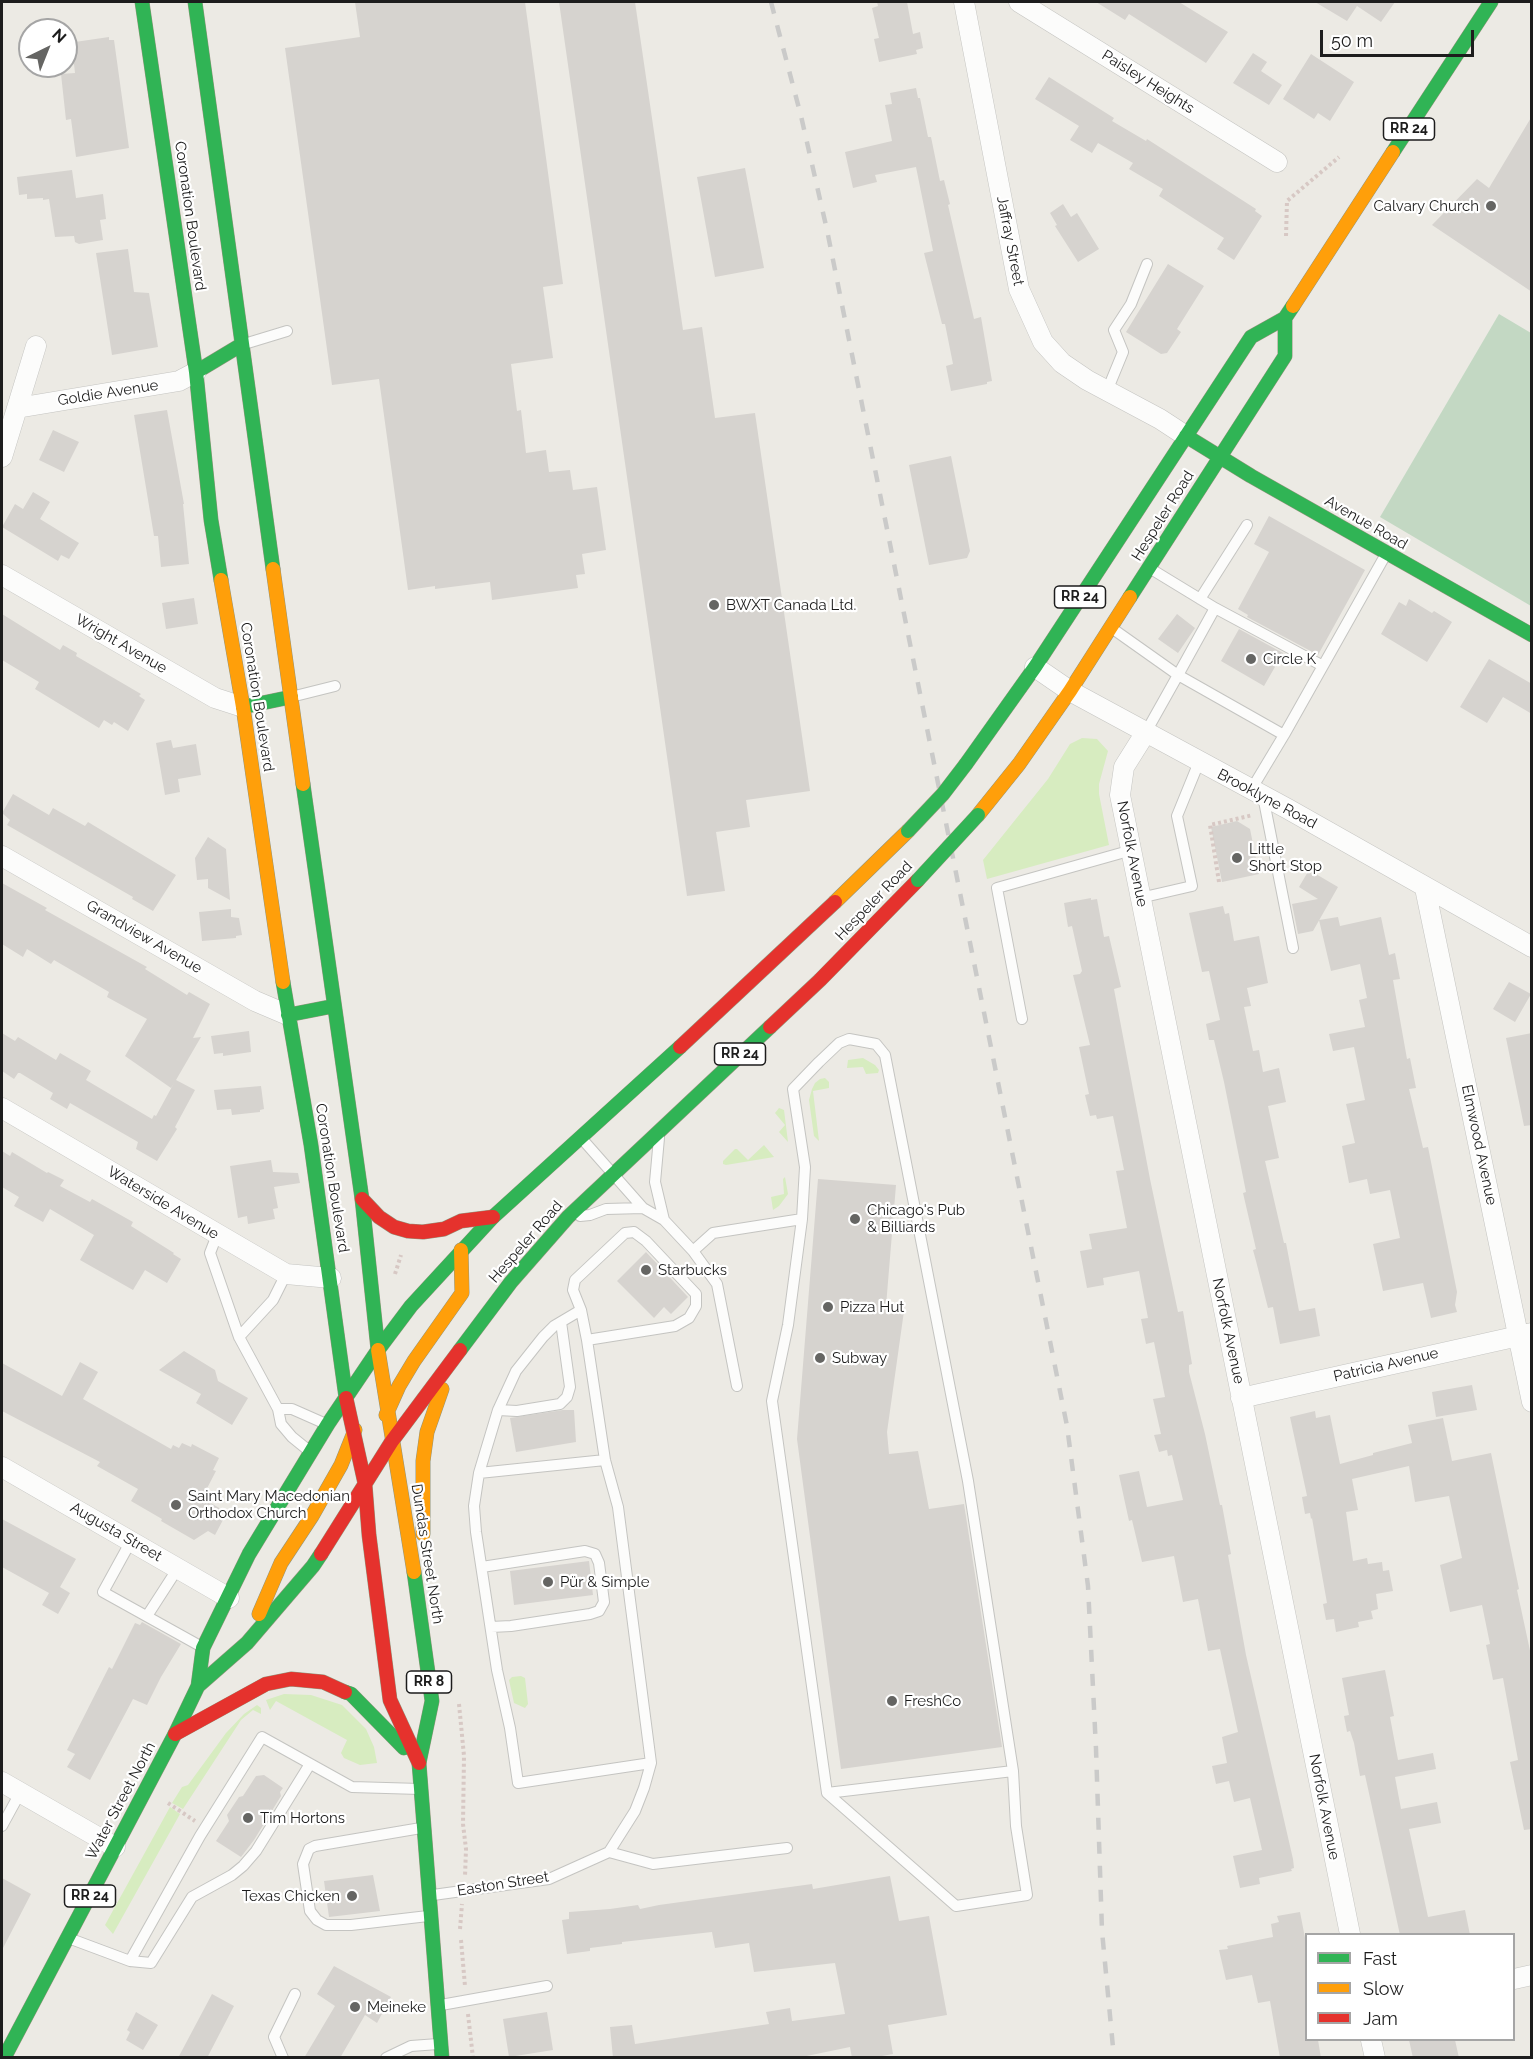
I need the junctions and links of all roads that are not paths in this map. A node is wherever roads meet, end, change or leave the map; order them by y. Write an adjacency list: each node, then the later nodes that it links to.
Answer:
1 (142, 2): 12 (main road, Coronation Boulevard / RR 8)
2 (195, 2): 10 (main road, Coronation Boulevard / RR 8)
3 (964, 2): 13 (street, Jaffray Street)
4 (1019, 2): 6 (street, Paisley Heights)
5 (1491, 2): 8 (main road, Hespeler Road / RR 24)
6 (1277, 162)
7 (1147, 264): 13 (lane)
8 (1285, 318): 15 (main road, Hespeler Road / RR 24); 17 (main road, Hespeler Road / RR 24)
9 (287, 331): 10 (lane)
10 (241, 345): 12 (main road); 31 (main road, Coronation Boulevard / RR 8)
11 (36, 346): 14 (street)
12 (196, 372): 14 (street, Goldie Avenue); 32 (main road, Coronation Boulevard / RR 8)
13 (1107, 391): 15 (street, Jaffray Street)
14 (17, 408): 16 (street)
15 (1186, 436): 17 (main road, Avenue Road); 27 (main road, Hespeler Road / RR 24)
16 (2, 457)
17 (1220, 457): 19 (main road, Avenue Road); 20 (main road, Hespeler Road / RR 24)
18 (1247, 525): 22 (lane)
19 (1387, 554): 25 (main road, Avenue Road); 26 (lane)
20 (1150, 568): 22 (lane); 24 (main road, Hespeler Road / RR 24)
21 (2, 575): 32 (street, Wright Avenue)
22 (1200, 599): 23 (lane)
23 (1215, 608): 26 (lane); 28 (lane)
24 (1111, 627): 28 (lane); 30 (main road, Hespeler Road / RR 24)
25 (1532, 635)
26 (1323, 666): 34 (lane)
27 (1035, 667): 30 (street, Brooklyne Road); 48 (main road, Hespeler Road / RR 24, bridge)
28 (1178, 675): 33 (lane); 34 (lane)
29 (335, 686): 31 (lane)
30 (1070, 691): 33 (street, Brooklyne Road); 47 (main road, Hespeler Road / RR 24, bridge)
31 (291, 697): 32 (main road); 43 (main road, Coronation Boulevard / RR 8)
32 (243, 707): 44 (main road, Coronation Boulevard / RR 8)
33 (1146, 732): 35 (street, Brooklyne Road); 37 (street, Norfolk Avenue)
34 (1284, 735): 36 (lane)
35 (1199, 762): 36 (street, Brooklyne Road); 40 (lane)
36 (1257, 799): 39 (street, Brooklyne Road); 42 (lane)
37 (1132, 850): 40 (street, Norfolk Avenue); 45 (lane)
38 (2, 856): 44 (street, Grandview Avenue)
39 (1425, 888): 41 (street, Brooklyne Road); 63 (street, Elmwood Avenue)
40 (1140, 898): 71 (street, Norfolk Avenue)
41 (1532, 947)
42 (1293, 948)
43 (334, 1006): 44 (main road); 50 (main road, Coronation Boulevard / RR 8)
44 (288, 1015): 60 (main road, Coronation Boulevard / RR 8)
45 (1022, 1019)
46 (2, 1108): 56 (street, Waterside Avenue)
47 (660, 1128): 49 (main road, Hespeler Road / RR 24); 55 (lane)
48 (582, 1138): 49 (lane); 52 (main road, Hespeler Road / RR 24)
49 (612, 1174): 51 (lane); 53 (main road, Hespeler Road / RR 24)
50 (362, 1199): 52 (main road); 66 (main road, Coronation Boulevard / RR 8)
51 (643, 1208): 53 (lane); 55 (lane)
52 (493, 1217): 57 (main road, Hespeler Road / RR 24)
53 (568, 1218): 67 (main road, Hespeler Road / RR 24)
54 (802, 1219): 58 (lane); 99 (lane); 103 (lane)
55 (664, 1220): 58 (lane)
56 (217, 1235): 59 (street, Waterside Avenue); 64 (lane)
57 (461, 1250): 66 (main road, Hespeler Road / RR 24); 76 (main road)
58 (693, 1251): 68 (lane)
59 (286, 1274): 60 (street, Waterside Avenue); 64 (lane)
60 (331, 1278): 70 (main road, Coronation Boulevard / RR 8)
61 (581, 1310): 62 (lane); 65 (lane); 65 (lane)
62 (561, 1322): 75 (lane); 75 (lane)
63 (1525, 1334): 71 (street, Patricia Avenue); 72 (street, Elmwood Avenue)
64 (239, 1337): 74 (lane)
65 (587, 1340): 81 (lane)
66 (378, 1350): 69 (main road); 70 (main road, RR 24); 76 (main road, Dundas Street North / RR 8)
67 (451, 1361): 79 (main road, Hespeler Road / RR 24); 89 (main road)
68 (737, 1386)
69 (368, 1389)
70 (346, 1398): 77 (main road, Water Street North / RR 24); 78 (main road, Dundas Street North / RR 8)
71 (1242, 1398): 111 (street, Norfolk Avenue)
72 (1532, 1402)
73 (362, 1408): 78 (main road)
74 (278, 1409): 77 (lane); 80 (lane)
75 (498, 1410): 83 (lane)
76 (387, 1412): 79 (main road, Dundas Street North / RR 8); 84 (main road)
77 (328, 1424): 80 (main road, Water Street North / RR 24)
78 (353, 1436): 84 (main road, Dundas Street North / RR 8); 92 (main road)
79 (392, 1441): 84 (main road, RR 24); 89 (main road, Dundas Street North / RR 8)
80 (310, 1451): 88 (main road, Water Street North / RR 24)
81 (605, 1460): 83 (lane); 97 (lane)
82 (2, 1467): 85 (street, Augusta Street)
83 (479, 1473): 86 (lane)
84 (365, 1484): 92 (main road, Water Street North / RR 24); 96 (main road, Dundas Street North / RR 8)
85 (131, 1541): 87 (street, Augusta Street); 90 (lane)
86 (482, 1567): 91 (lane); 91 (lane)
87 (178, 1568): 88 (street, Augusta Street); 90 (lane)
88 (230, 1598): 93 (main road, Water Street North / RR 24)
89 (419, 1601): 96 (main road, Dundas Street North / RR 8)
90 (147, 1616): 93 (lane)
91 (490, 1627): 97 (lane)
92 (247, 1642): 94 (main road, Water Street North / RR 24)
93 (203, 1648): 94 (main road, Water Street North / RR 24)
94 (198, 1686): 95 (main road, Water Street North / RR 24)
95 (175, 1734): 96 (main road); 106 (main road, Water Street North / RR 24)
96 (419, 1763): 101 (main road, Dundas Street North / RR 8)
97 (651, 1763): 108 (lane)
98 (310, 1764): 101 (lane); 113 (lane); 113 (lane)
99 (1013, 1771): 103 (lane); 103 (lane)
100 (2, 1782): 102 (street)
101 (421, 1789): 105 (main road, Dundas Street North / RR 8)
102 (20, 1792): 104 (lane); 106 (street)
103 (827, 1793)
104 (2, 1826)
105 (424, 1827): 109 (main road, Dundas Street North / RR 8); 110 (lane)
106 (115, 1847): 112 (main road, Water Street North / RR 24)
107 (787, 1848): 108 (lane)
108 (609, 1852): 109 (lane, Easton Street)
109 (429, 1895): 110 (main road, Dundas Street North / RR 8)
110 (430, 1916): 118 (main road, Dundas Street North / RR 8)
111 (1350, 1933)
112 (68, 1937): 113 (lane); 122 (main road, Water Street North / RR 24)
113 (130, 1961)
114 (1532, 1975): 115 (street)
115 (1515, 1979)
116 (547, 1986): 118 (lane)
117 (295, 1994): 123 (lane)
118 (438, 2005): 120 (main road, Dundas Street North / RR 8)
119 (1371, 2041): 124 (street)
120 (442, 2051): 121 (lane)
121 (387, 2057)
122 (4, 2058)
123 (283, 2058)
124 (1375, 2058)

